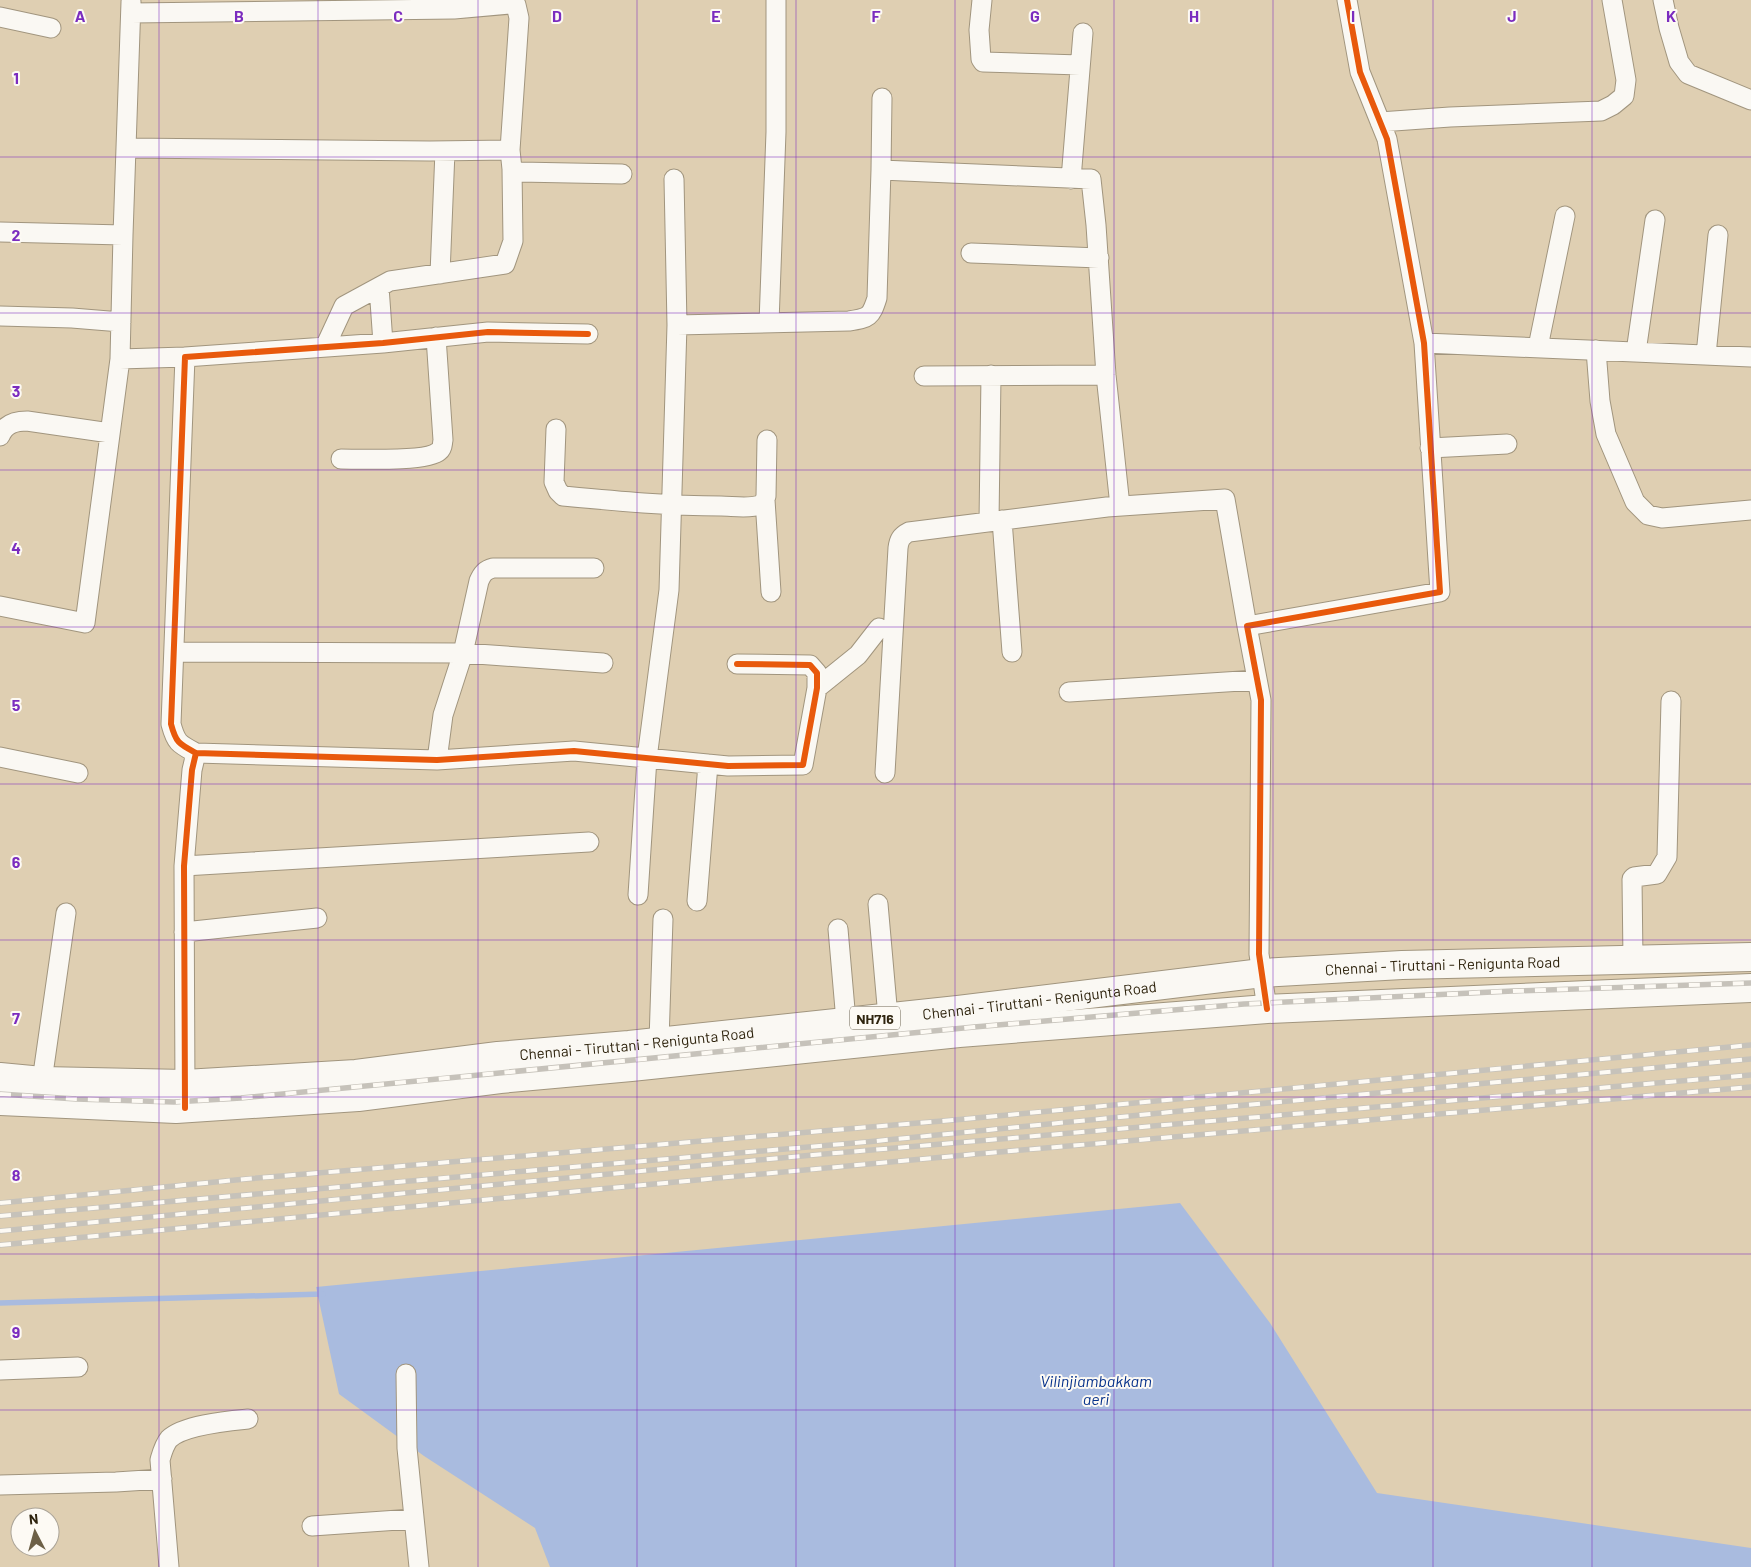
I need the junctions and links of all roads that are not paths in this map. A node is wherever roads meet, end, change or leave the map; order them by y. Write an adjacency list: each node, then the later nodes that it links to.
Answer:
1 (776, 0): 33 (street)
2 (982, 0): 10 (street)
3 (1347, 0): 13 (street)
4 (1612, 0): 13 (street)
5 (1663, 0): 12 (street)
6 (131, 6): 14 (street); 15 (street)
7 (0, 17): 8 (street)
8 (51, 28)
9 (1083, 33): 10 (street)
10 (1080, 65): 21 (street)
11 (882, 98): 18 (street)
12 (1751, 100)
13 (1380, 122): 38 (street)
14 (126, 148): 16 (street); 25 (street)
15 (510, 150): 16 (street); 17 (street)
16 (445, 151): 29 (street)
17 (512, 169): 19 (street); 29 (street)
18 (881, 170): 21 (street); 33 (street)
19 (622, 174)
20 (674, 179): 34 (street)
21 (1071, 179): 28 (street)
22 (1565, 216): 40 (street)
23 (1655, 220): 42 (street)
24 (0, 232): 25 (street)
25 (123, 235): 32 (street)
26 (1718, 235): 43 (street)
27 (971, 253): 28 (street)
28 (1099, 258): 48 (street)
29 (440, 274): 30 (street)
30 (378, 287): 37 (street); 39 (street)
31 (0, 316): 32 (street)
32 (121, 322): 46 (street)
33 (769, 323): 34 (street)
34 (677, 325): 58 (street)
35 (588, 334): 36 (street)
36 (436, 337): 37 (street); 56 (street)
37 (383, 342): 39 (street)
38 (1424, 343): 40 (street); 55 (street)
39 (325, 347): 44 (street)
40 (1538, 348): 41 (street)
41 (1596, 350): 42 (street); 60 (street)
42 (1636, 352): 43 (street)
43 (1706, 355): 45 (street)
44 (185, 357): 46 (street); 67 (street)
45 (1751, 357)
46 (120, 359): 51 (street)
47 (991, 375): 48 (street); 49 (street); 61 (street)
48 (1106, 375): 59 (street)
49 (924, 376)
50 (556, 429): 58 (street)
51 (110, 433): 52 (street); 64 (street)
52 (0, 436)
53 (768, 440): 57 (street)
54 (1507, 444): 55 (street)
55 (1430, 448): 65 (street)
56 (341, 459)
57 (765, 500): 58 (street); 63 (street)
58 (671, 506): 78 (street)
59 (1120, 506): 61 (street); 65 (street)
60 (1751, 510)
61 (995, 521): 68 (street); 82 (street)
62 (594, 568): 69 (street)
63 (771, 592)
64 (0, 606)
65 (1247, 626): 72 (street)
66 (880, 628): 73 (street)
67 (174, 652): 69 (street); 76 (street)
68 (1012, 652)
69 (463, 653): 70 (street); 79 (street)
70 (603, 663)
71 (737, 664): 73 (street)
72 (1257, 680): 74 (street); 95 (street)
73 (818, 688): 80 (street)
74 (1069, 692)
75 (1671, 701): 94 (street)
76 (196, 753): 79 (street); 84 (street)
77 (0, 757): 81 (street)
78 (647, 758): 79 (street); 80 (street); 85 (street)
79 (437, 760)
80 (708, 764): 86 (street)
81 (78, 773)
82 (885, 773)
83 (589, 842): 84 (street)
84 (184, 866): 92 (street)
85 (638, 895)
86 (697, 901)
87 (878, 904): 98 (street)
88 (66, 913): 102 (street)
89 (317, 918): 92 (street)
90 (663, 919): 100 (street)
91 (838, 929): 99 (street)
92 (184, 932): 103 (street)
93 (1751, 957): 94 (highway, Chennai - Tiruttani - Renigunta Road / NH716)
94 (1632, 960): 95 (highway, Chennai - Tiruttani - Renigunta Road / NH716)
95 (1262, 973): 97 (street); 98 (highway, Chennai - Tiruttani - Renigunta Road / NH716)
96 (1751, 988): 97 (highway, Chennai - Tiruttani - Renigunta Road)
97 (1267, 1009): 103 (highway, Chennai - Tiruttani - Renigunta Road)
98 (888, 1017): 99 (highway, Chennai - Tiruttani - Renigunta Road / NH716)
99 (846, 1021): 100 (highway, Chennai - Tiruttani - Renigunta Road / NH716)
100 (659, 1041): 103 (highway, Chennai - Tiruttani - Renigunta Road / NH716)
101 (0, 1078): 102 (highway, Chennai - Tiruttani - Renigunta Road / NH716)
102 (42, 1081): 103 (highway, Chennai - Tiruttani - Renigunta Road / NH716)
103 (185, 1096): 104 (highway, Chennai - Tiruttani - Renigunta Road)
104 (0, 1101)
105 (78, 1367): 106 (street)
106 (0, 1370)
107 (406, 1374): 111 (street)
108 (248, 1419): 109 (street)
109 (162, 1479): 110 (street); 113 (street)
110 (0, 1486)
111 (413, 1519): 112 (street); 114 (street)
112 (312, 1526)
113 (169, 1567)
114 (420, 1567)

